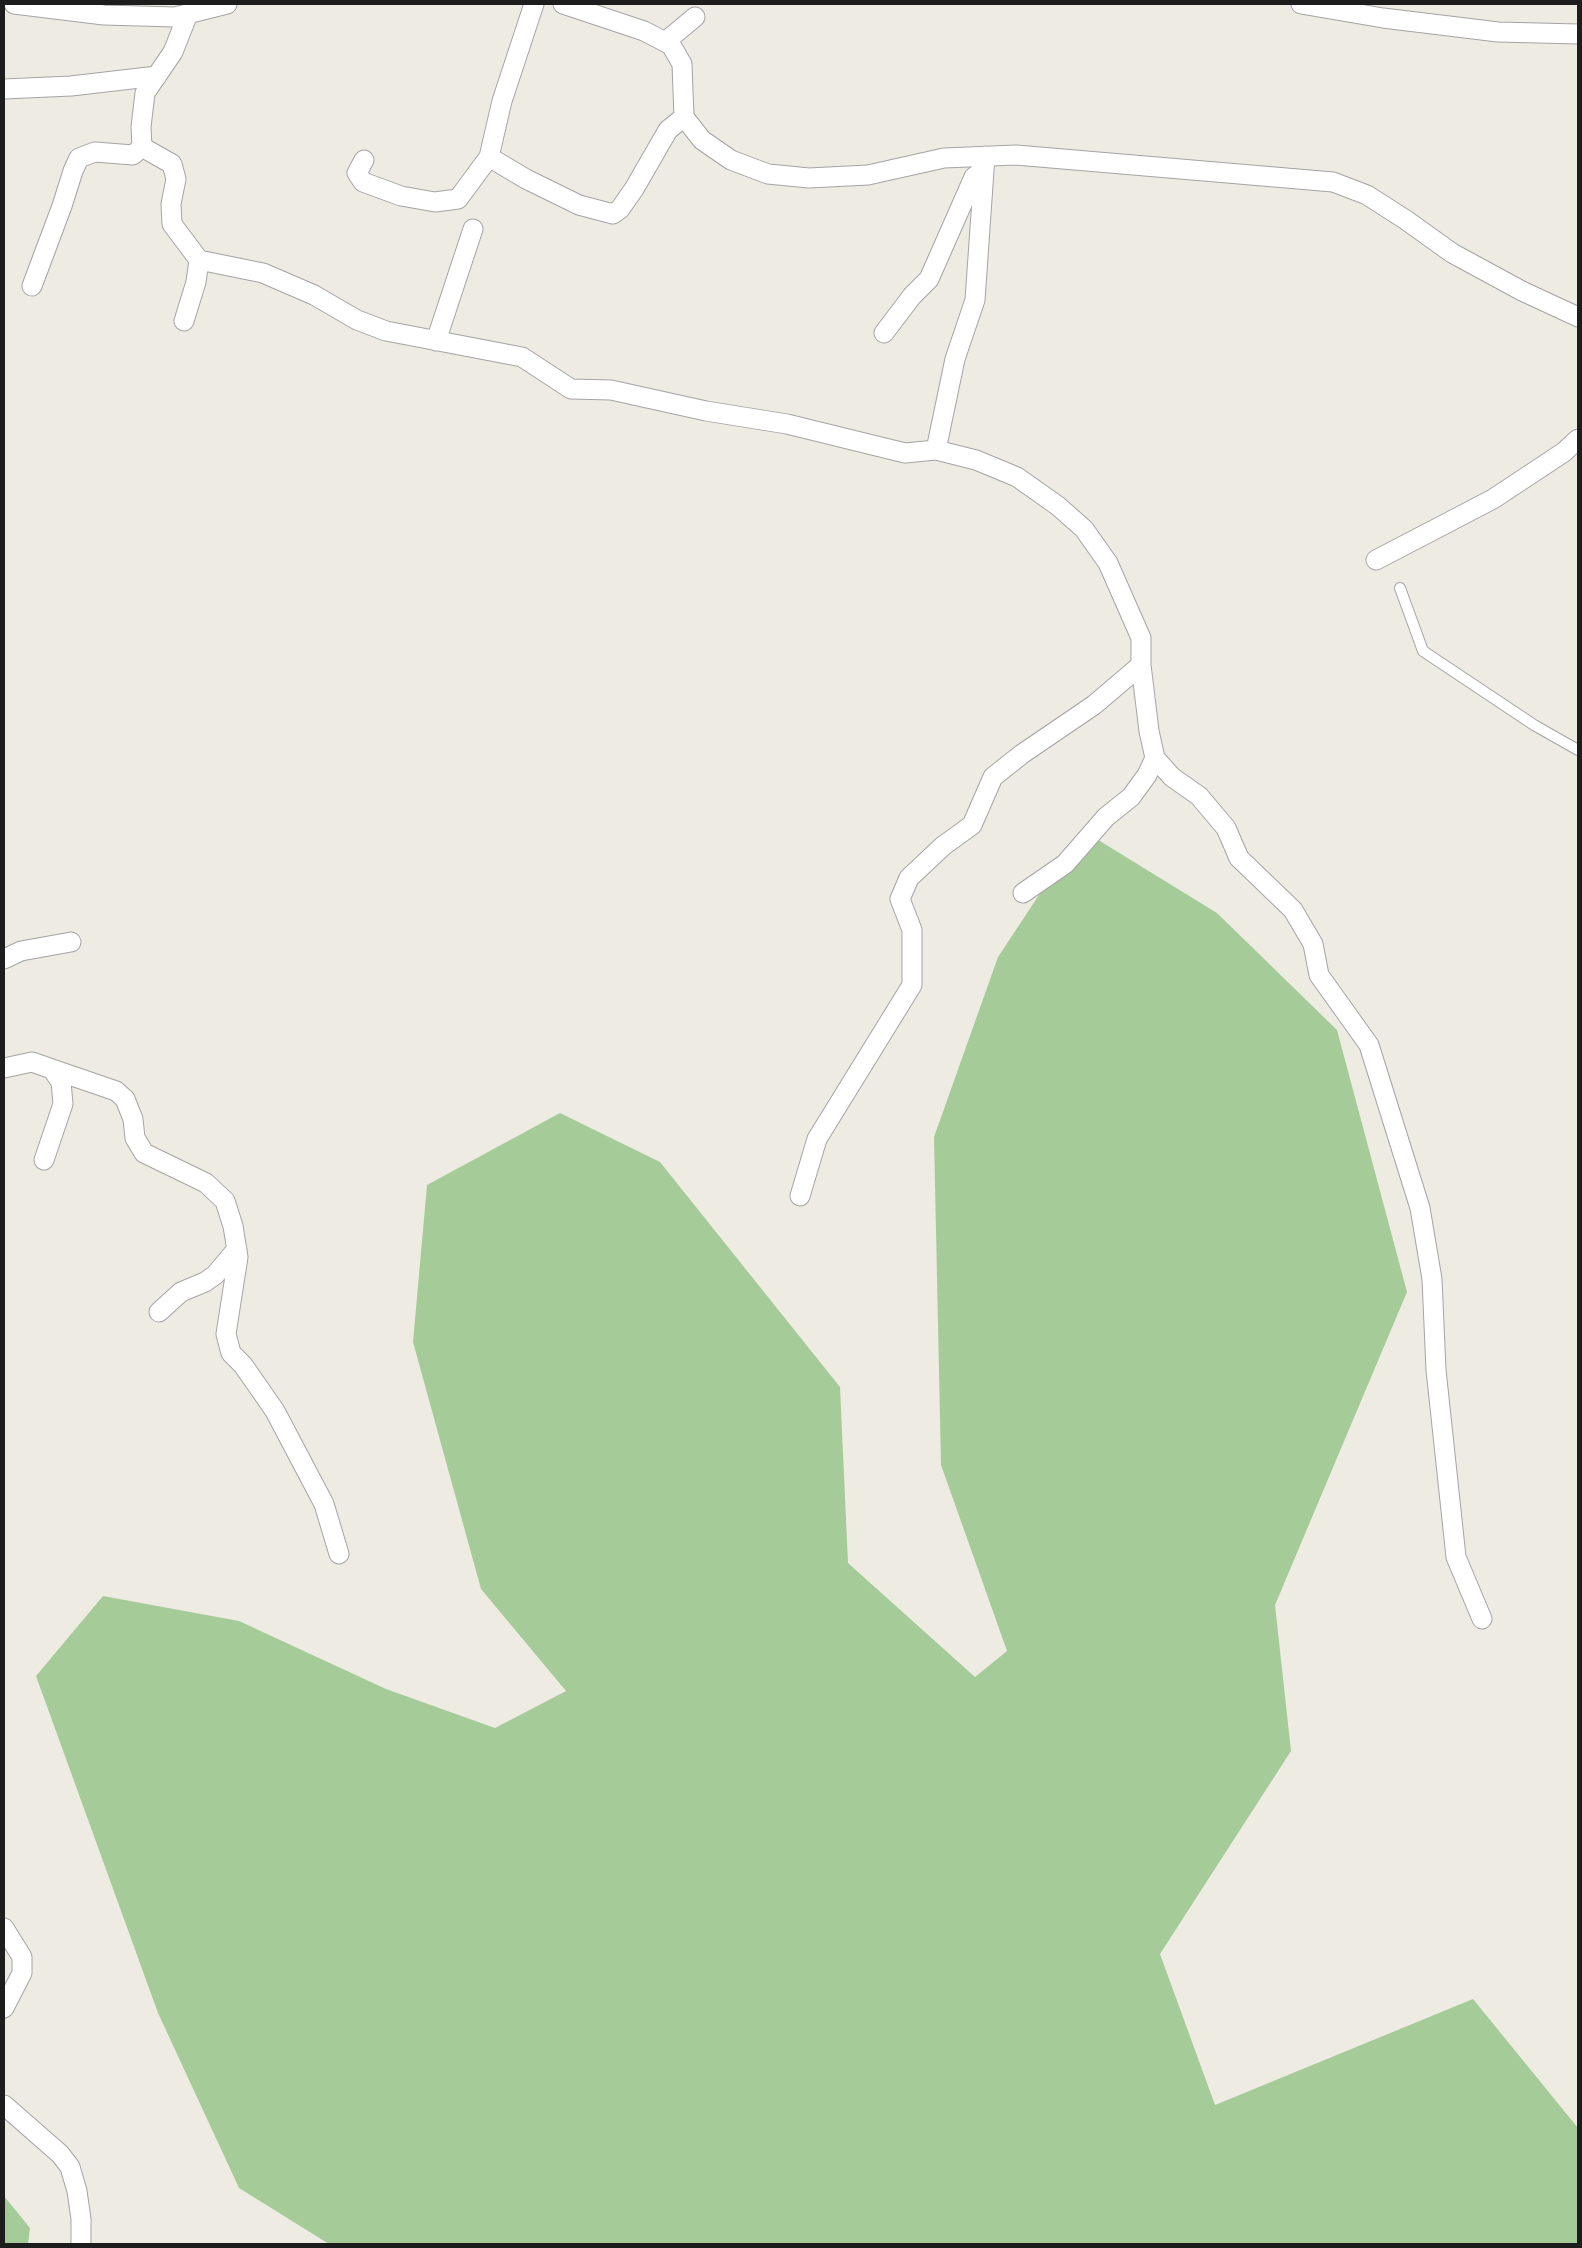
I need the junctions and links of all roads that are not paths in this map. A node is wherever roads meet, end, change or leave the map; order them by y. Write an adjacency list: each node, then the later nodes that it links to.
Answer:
1 (14, 4): 6 (street)
2 (227, 4): 6 (street)
3 (534, 4): 14 (street)
4 (562, 4): 9 (street)
5 (1301, 4): 8 (street)
6 (188, 14): 10 (street)
7 (695, 17): 9 (street)
8 (1578, 34)
9 (665, 42): 12 (street)
10 (157, 76): 11 (street); 13 (street)
11 (4, 90)
12 (684, 117): 14 (street); 16 (street)
13 (142, 147): 18 (street); 19 (street)
14 (489, 157): 15 (street)
15 (364, 160)
16 (984, 163): 20 (street); 22 (street); 25 (street)
17 (473, 229): 23 (street)
18 (199, 260): 21 (street); 23 (street)
19 (32, 286)
20 (1578, 317)
21 (184, 321)
22 (884, 333)
23 (436, 341): 25 (street)
24 (1578, 440): 26 (street)
25 (936, 450): 28 (street)
26 (1376, 560)
27 (1400, 588): 29 (lane)
28 (1141, 665): 30 (street); 37 (street)
29 (1578, 750)
30 (1155, 758): 31 (street); 41 (street)
31 (1023, 893)
32 (70, 942): 33 (street)
33 (4, 958)
34 (4, 1068): 35 (street)
35 (52, 1069): 36 (street); 38 (street)
36 (44, 1160)
37 (800, 1196)
38 (236, 1249): 39 (street); 40 (street)
39 (159, 1312)
40 (339, 1554)
41 (1482, 1619)
42 (4, 1928): 43 (street)
43 (4, 2008)
44 (4, 2105): 45 (street)
45 (81, 2244)

